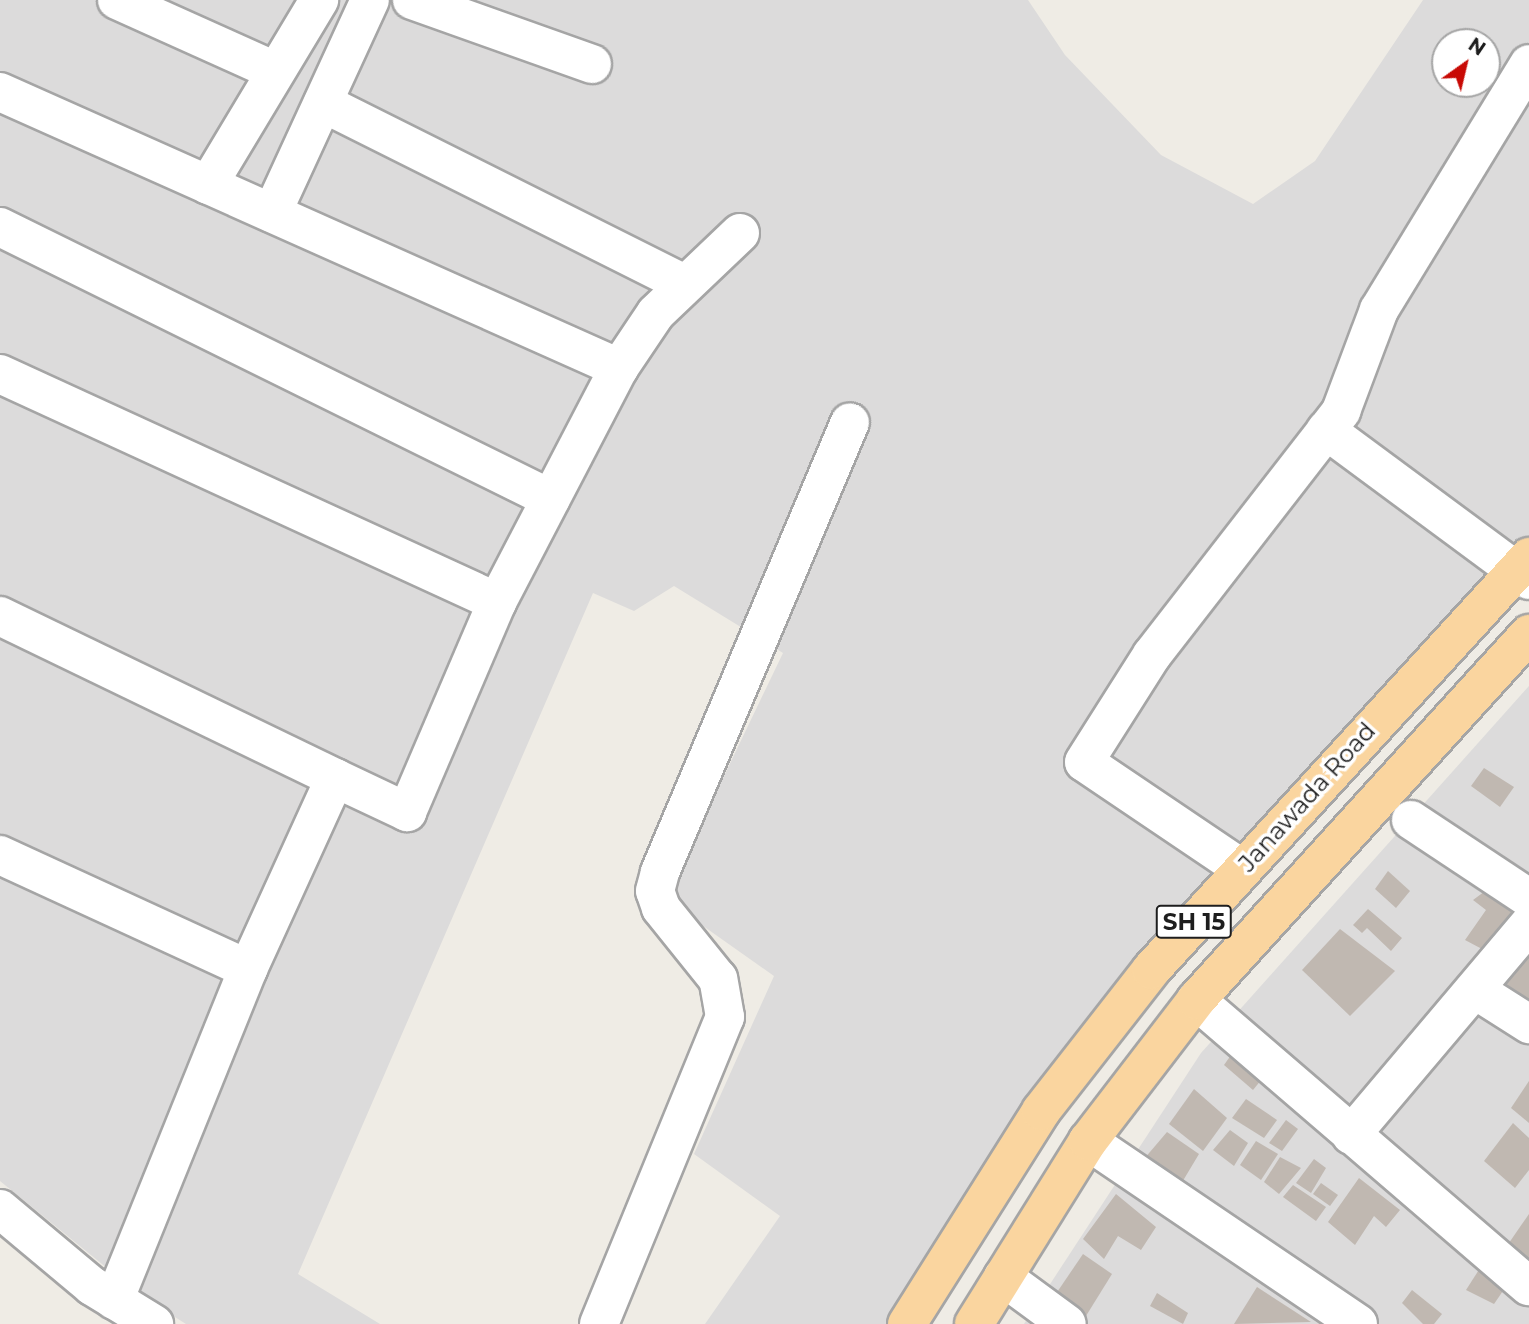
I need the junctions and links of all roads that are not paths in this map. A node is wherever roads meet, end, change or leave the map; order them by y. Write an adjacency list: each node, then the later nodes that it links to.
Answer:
1 (117, 0): 7 (street)
2 (319, 0): 7 (street)
3 (370, 0): 9 (street)
4 (412, 0): 5 (street)
5 (592, 64)
6 (1529, 64): 18 (street)
7 (273, 70): 10 (street)
8 (0, 92): 10 (street)
9 (323, 103): 11 (street); 14 (street)
10 (208, 185): 11 (street)
11 (272, 213): 15 (street)
12 (0, 227): 19 (street)
13 (740, 233): 14 (street)
14 (682, 283): 15 (street)
15 (619, 368): 19 (street)
16 (0, 374): 21 (street)
17 (850, 422): 41 (street)
18 (1326, 430): 20 (street); 27 (street)
19 (551, 499): 21 (street)
20 (1525, 569): 27 (main road, Janawada Road / SH 15)
21 (497, 603): 24 (street)
22 (0, 617): 24 (street)
23 (1529, 634): 32 (main road, SH 15)
24 (335, 778): 30 (street)
25 (1411, 820): 28 (street)
26 (0, 855): 30 (street)
27 (1241, 868): 42 (main road, Janawada Road / SH 15)
28 (1529, 898)
29 (1529, 924): 31 (street)
30 (248, 969): 39 (street)
31 (1477, 992): 33 (street); 34 (street)
32 (1196, 1000): 34 (street); 35 (main road, SH 15)
33 (1529, 1024)
34 (1351, 1135): 38 (street)
35 (1088, 1141): 37 (main road, SH 15); 45 (street)
36 (0, 1209): 39 (street)
37 (1003, 1277): 43 (main road, SH 15); 44 (street)
38 (1529, 1286)
39 (114, 1300): 40 (street)
40 (154, 1324)
41 (599, 1324)
42 (907, 1324)
43 (974, 1324)
44 (1067, 1324)
45 (1358, 1324)

